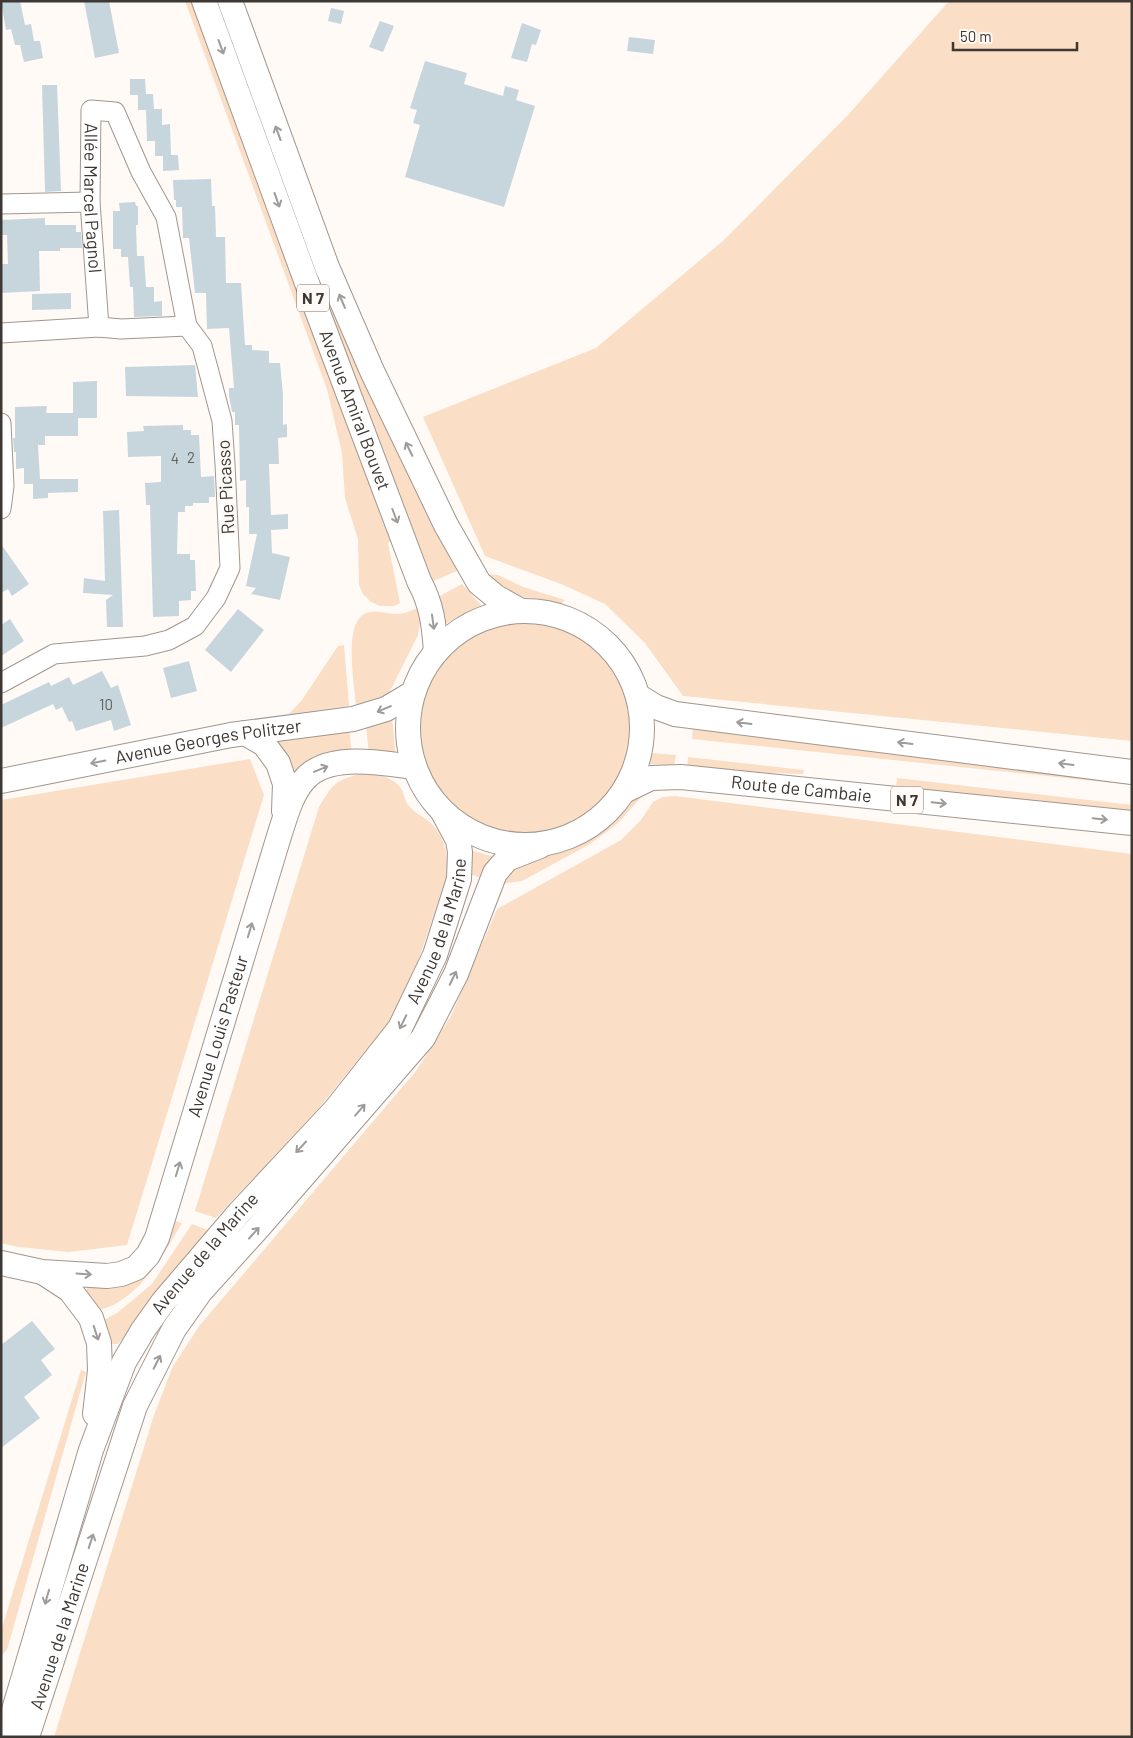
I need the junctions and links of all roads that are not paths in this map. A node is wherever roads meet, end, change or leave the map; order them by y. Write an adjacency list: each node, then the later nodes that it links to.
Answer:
1 (204, 1): 12 (main road, Avenue Amiral Bouvet / N 7, one-way to 12)
2 (230, 1): 11 (main road, Avenue Amiral Bouvet / N 7, one-way to 2)
3 (90, 202): 4 (street); 5 (street, Allée Marcel Pagnol); 6 (street, Allée Marcel Pagnol)
4 (1, 204)
5 (187, 326): 6 (street); 13 (street, Rue Picasso)
6 (100, 327): 7 (street)
7 (1, 333)
8 (1, 423): 9 (street)
9 (2, 462): 10 (street)
10 (1, 509)
11 (521, 610): 12 (main road); 15 (main road)
12 (436, 651): 14 (main road)
13 (1, 683)
14 (413, 693): 16 (main road, Avenue Georges Politzer, one-way to 16); 17 (main road)
15 (638, 696): 18 (main road, one-way to 15); 20 (main road)
16 (245, 734): 19 (main road, Avenue Georges Politzer, one-way to 19); 22 (main road)
17 (414, 767): 21 (main road); 22 (main road, Avenue Louis Pasteur, one-way to 17)
18 (1132, 772)
19 (1, 781)
20 (624, 791): 23 (main road, Route de Cambaie / N 7, one-way to 23); 24 (main road, Avenue de la Marine)
21 (444, 814): 24 (main road); 27 (main road, Avenue de la Marine, one-way to 27)
22 (284, 822): 26 (main road, Avenue Louis Pasteur, one-way to 22)
23 (1132, 822)
24 (540, 846): 29 (main road, Avenue de la Marine, one-way to 24)
25 (1, 1263): 26 (main road, Avenue Louis Pasteur)
26 (42, 1272): 27 (main road, one-way to 27)
27 (91, 1450): 28 (main road, Avenue de la Marine, one-way to 28)
28 (6, 1737)
29 (28, 1737)

